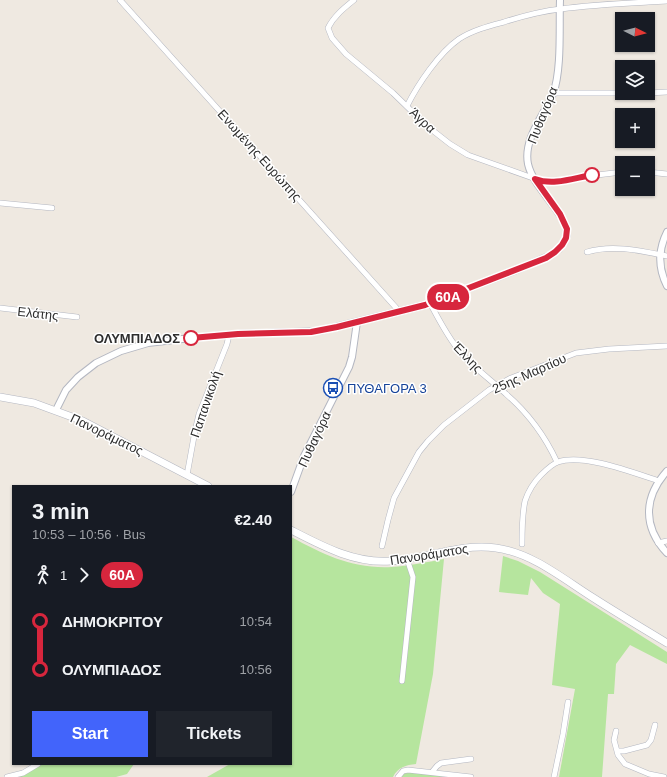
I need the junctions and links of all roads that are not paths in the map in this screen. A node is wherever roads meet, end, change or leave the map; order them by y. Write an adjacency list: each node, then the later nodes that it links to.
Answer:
1 (120, 0): 25 (street, Ενωμένης Ευρώπης)
2 (354, 0): 10 (street, Άγρα)
3 (560, 0): 5 (street, Πυθαγόρα)
4 (667, 1): 5 (street)
5 (560, 9): 9 (street, Πυθαγόρα); 10 (street)
6 (615, 92): 9 (street)
7 (655, 92): 8 (street)
8 (667, 92)
9 (553, 93): 15 (street, Πυθαγόρα)
10 (407, 106): 15 (street, Άγρα)
11 (667, 168): 14 (street)
12 (615, 173): 15 (street, Άγρα)
13 (655, 173): 14 (street)
14 (666, 174)
15 (535, 179): 23 (street, Πυθαγόρα)
16 (0, 203): 17 (street)
17 (52, 208)
18 (667, 232): 20 (street)
19 (587, 252): 20 (street)
20 (660, 255): 21 (street); 22 (street)
21 (667, 256)
22 (667, 286)
23 (430, 303): 25 (street, Πυθαγόρα); 30 (street, Έλλης)
24 (0, 308): 26 (street, Ελάτης)
25 (399, 311): 27 (street, Πυθαγόρα)
26 (77, 317)
27 (357, 322): 28 (street); 38 (street, Πυθαγόρα)
28 (229, 335): 32 (street); 35 (street, Παπανικολή)
29 (667, 346): 30 (street, 25ης Μαρτίου)
30 (496, 385): 33 (street, Έλλης); 43 (street, 25ης Μαρτίου)
31 (0, 397): 32 (main road, Πανοράματος)
32 (56, 410): 35 (main road, Πανοράματος)
33 (557, 462): 36 (street); 42 (street)
34 (667, 472): 36 (street)
35 (187, 475): 37 (main road, Πανοράματος)
36 (659, 481): 41 (street)
37 (206, 485)
38 (292, 489)
39 (292, 530): 45 (main road, Πανοράματος)
40 (667, 541): 41 (street)
41 (658, 543): 44 (street)
42 (522, 544)
43 (382, 546)
44 (667, 553)
45 (407, 559): 46 (main road, Πανοράματος); 47 (street)
46 (667, 643)
47 (402, 681)
48 (568, 702): 59 (street)
49 (655, 725): 51 (street)
50 (616, 731): 51 (street)
51 (618, 751): 60 (street)
52 (471, 759): 55 (street)
53 (36, 765): 56 (street)
54 (667, 771): 60 (street)
55 (432, 772): 57 (street); 58 (street)
56 (8, 777)
57 (398, 777)
58 (471, 777)
59 (554, 777)
60 (664, 777)

